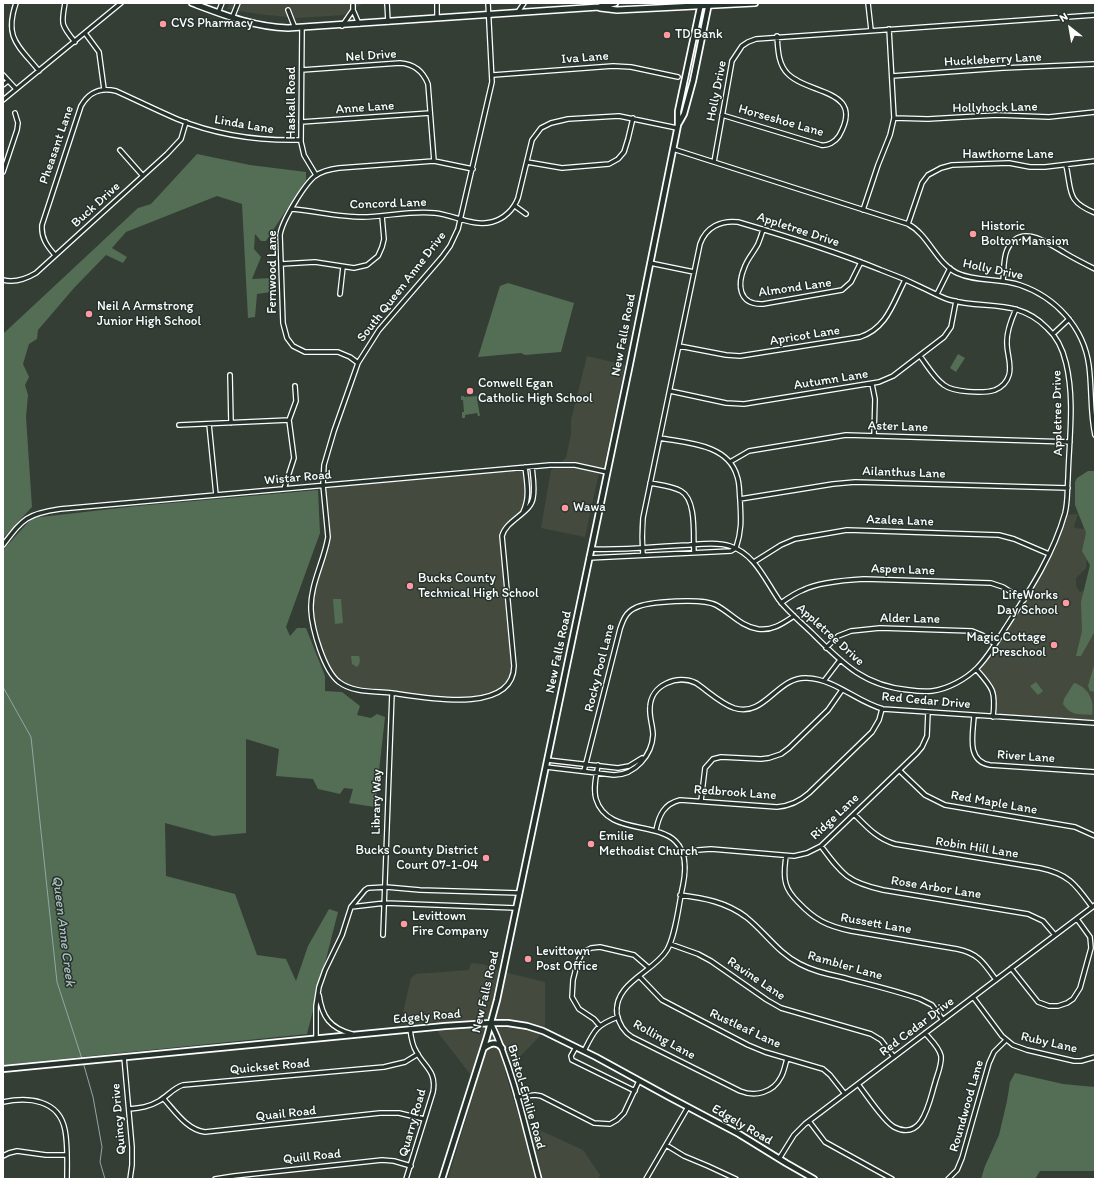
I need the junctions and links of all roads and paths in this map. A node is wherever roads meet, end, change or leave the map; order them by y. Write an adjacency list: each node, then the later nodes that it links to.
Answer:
1 (16, 3): 40 (street)
2 (65, 3): 37 (street)
3 (121, 3): 35 (street)
4 (192, 3): 16 (main road)
5 (222, 3): 23 (street)
6 (238, 3): 26 (street)
7 (387, 3): 28 (street)
8 (436, 3): 27 (street)
9 (488, 3): 24 (street, South Queen Anne Drive)
10 (524, 3): 22 (street)
11 (615, 3): 19 (main road)
12 (755, 3): 15 (main road)
13 (868, 3): 34 (street)
14 (701, 4): 15 (main road); 19 (main road); 58 (main road, New Falls Road)
15 (709, 4): 58 (main road, New Falls Road)
16 (202, 5): 23 (main road)
17 (353, 5): 21 (street)
18 (590, 5): 19 (main road); 22 (main road)
19 (599, 8)
20 (288, 10): 31 (street)
21 (353, 10): 29 (street); 30 (street)
22 (518, 12): 24 (main road)
23 (218, 13): 26 (main road)
24 (489, 14): 27 (main road); 42 (street, South Queen Anne Drive)
25 (1095, 15): 33 (street, Holly Drive)
26 (232, 18): 31 (main road)
27 (437, 18): 28 (main road)
28 (388, 22): 29 (main road)
29 (359, 24): 30 (main road)
30 (342, 26): 32 (main road)
31 (294, 28): 32 (main road)
32 (302, 28): 39 (street, Haskall Road)
33 (889, 29): 34 (street, Holly Drive); 43 (street)
34 (871, 30): 36 (street, Holly Drive)
35 (85, 33): 37 (street); 48 (street)
36 (777, 36): 53 (street, Holly Drive); 53 (street, Horseshoe Lane)
37 (75, 42): 40 (street)
38 (1095, 64): 43 (street, Huckleberry Lane)
39 (302, 70): 52 (street, Nel Drive); 57 (street, Haskall Road)
40 (39, 71): 47 (street)
41 (3, 75): 45 (street)
42 (493, 75): 44 (street, Iva Lane); 67 (street, South Queen Anne Drive)
43 (892, 76): 55 (street)
44 (678, 77)
45 (8, 81): 46 (street); 47 (street)
46 (3, 85)
47 (16, 89): 49 (street)
48 (104, 89): 56 (street); 80 (street, Pheasant Lane)
49 (3, 100)
50 (1095, 112): 55 (street, Hollyhock Lane)
51 (15, 113): 68 (street)
52 (430, 113): 57 (street, Anne Lane); 62 (street, Nel Drive)
53 (722, 115): 65 (street, Holly Drive)
54 (633, 118): 58 (street); 64 (street); 64 (street)
55 (894, 118): 73 (street)
56 (186, 122): 59 (street, Linda Lane); 70 (street, Buck Drive)
57 (301, 122): 59 (street, Haskall Road)
58 (678, 126): 60 (main road, New Falls Road)
59 (301, 140): 69 (street, Haskall Road)
60 (673, 149): 65 (street, Holly Drive); 82 (main road, New Falls Road)
61 (120, 150): 70 (street)
62 (434, 161): 67 (street); 69 (street)
63 (1095, 161): 66 (street, Hawthorne Lane)
64 (526, 162): 71 (street)
65 (714, 162): 73 (street, Holly Drive)
66 (1066, 164): 74 (street); 78 (street, Hawthorne Lane)
67 (473, 169): 77 (street, South Queen Anne Drive)
68 (3, 172)
69 (316, 175): 72 (street, Fernwood Lane)
70 (143, 176): 80 (street, Buck Drive)
71 (515, 206): 75 (street); 77 (street, Concord Lane)
72 (292, 209): 76 (street, Concord Lane); 83 (street, Fernwood Lane)
73 (863, 210): 78 (street, Holly Drive)
74 (1095, 213)
75 (526, 214)
76 (382, 216): 77 (street, Concord Lane); 84 (street)
77 (461, 219): 99 (street, South Queen Anne Drive)
78 (908, 224): 85 (street, Holly Drive)
79 (763, 229): 81 (street, Appletree Drive); 81 (street, Almond Lane); 87 (street, Appletree Drive)
80 (55, 255): 88 (street, Buck Drive)
81 (861, 262): 89 (street, Appletree Drive)
82 (650, 263): 87 (street); 115 (main road, New Falls Road)
83 (281, 264): 84 (street); 99 (street, Fernwood Lane)
84 (343, 267): 91 (street)
85 (950, 268): 90 (street, Holly Drive); 92 (street)
86 (1095, 269): 90 (street)
87 (694, 272): 97 (street, Appletree Drive)
88 (3, 280)
89 (905, 280): 92 (street, Appletree Drive); 97 (street, Apricot Lane)
90 (1003, 281): 95 (street, Holly Drive)
91 (340, 294)
92 (937, 294): 93 (street, Appletree Drive)
93 (956, 301): 94 (street, Appletree Drive); 98 (street, Autumn Lane)
94 (1016, 309): 96 (street, Appletree Drive); 98 (street)
95 (1069, 319): 96 (street); 108 (street, Holly Drive)
96 (1053, 334): 111 (street, Appletree Drive)
97 (679, 346): 103 (street, Appletree Drive)
98 (920, 356): 101 (street, Autumn Lane)
99 (358, 363): 117 (street, South Queen Anne Drive)
100 (230, 375): 105 (street)
101 (872, 384): 103 (street, Autumn Lane); 109 (street)
102 (295, 386): 104 (street)
103 (670, 391): 110 (street, Appletree Drive)
104 (289, 420): 105 (street); 119 (street)
105 (231, 423): 106 (street)
106 (209, 424): 107 (street); 120 (street)
107 (179, 425)
108 (1095, 435)
109 (874, 436): 111 (street, Aster Lane); 112 (street, Aster Lane)
110 (660, 438): 112 (street); 116 (street, Appletree Drive)
111 (1070, 442): 118 (street, Appletree Drive)
112 (730, 462): 121 (street)
113 (532, 467): 114 (street, Wistar Road); 115 (street, Wistar Road); 122 (street)
114 (525, 468): 117 (street, Wistar Road); 122 (street)
115 (607, 472): 127 (main road, New Falls Road)
116 (650, 483): 123 (street); 125 (street, Appletree Drive)
117 (323, 485): 119 (street, Wistar Road); 142 (street, South Queen Anne Drive)
118 (1068, 488): 121 (street, Ailanthus Lane); 129 (street, Appletree Drive)
119 (284, 489): 120 (street, Wistar Road)
120 (216, 495): 124 (street, Wistar Road)
121 (740, 499): 126 (street)
122 (523, 512): 142 (street, South Queen Anne Drive)
123 (694, 544): 125 (street, Appletree Drive); 126 (street, Appletree Drive); 128 (street)
124 (3, 545)
125 (643, 548): 127 (street, Appletree Drive); 130 (street, Appletree Drive)
126 (736, 548): 128 (street); 132 (street, Appletree Drive)
127 (591, 549): 131 (main road, New Falls Road)
128 (694, 553): 130 (street)
129 (1049, 554): 132 (street, Azalea Lane); 133 (street, Appletree Drive)
130 (643, 555): 131 (street)
131 (590, 558): 149 (main road, New Falls Road)
132 (754, 562): 134 (street, Appletree Drive)
133 (1024, 600): 134 (street, Aspen Lane); 136 (street, Appletree Drive)
134 (781, 603): 135 (street, Appletree Drive)
135 (794, 616): 137 (street, Appletree Drive); 150 (street, Rocky Pool Lane)
136 (995, 644): 137 (street, Alder Lane); 139 (street, Appletree Drive)
137 (826, 648): 138 (street, Appletree Drive)
138 (840, 660): 139 (street, Appletree Drive); 140 (street)
139 (976, 669): 146 (street)
140 (824, 681): 141 (street, Red Cedar Drive); 148 (street, Red Cedar Drive)
141 (842, 690): 143 (street, Red Cedar Drive); 157 (street)
142 (392, 693): 164 (street, Library Way)
143 (882, 709): 144 (street, Red Cedar Drive); 157 (street, Redbrook Lane)
144 (928, 712): 145 (street, Red Cedar Drive); 154 (street, Ridge Lane)
145 (974, 716): 146 (street, Red Cedar Drive); 155 (street, River Lane)
146 (993, 717): 147 (street, Red Cedar Drive)
147 (1095, 723)
148 (646, 753): 151 (street); 156 (street, Red Cedar Drive)
149 (547, 760): 150 (street); 152 (main road, New Falls Road)
150 (586, 764): 151 (street); 153 (street, Rocky Pool Lane)
151 (598, 765): 156 (street)
152 (546, 767): 153 (street, Red Cedar Drive); 165 (main road, New Falls Road)
153 (584, 771): 156 (street, Red Cedar Drive)
154 (900, 771): 158 (street, Ridge Lane); 160 (street, Red Maple Lane)
155 (1095, 772)
156 (596, 773): 159 (street)
157 (701, 801): 159 (street, Redbrook Lane)
158 (854, 814): 161 (street, Ridge Lane); 168 (street, Robin Hill Lane)
159 (656, 830): 162 (street)
160 (1095, 836)
161 (821, 846): 163 (street, Ridge Lane); 173 (street, Rose Arbor Lane)
162 (683, 854): 163 (street, Ridge Lane); 166 (street, Rolling Lane)
163 (786, 856): 178 (street, Russett Lane)
164 (386, 888): 165 (street); 167 (street, Library Way); 169 (street)
165 (519, 893): 170 (main road, New Falls Road)
166 (680, 894): 174 (street, Rolling Lane); 182 (street, Rambler Lane)
167 (385, 903): 169 (street); 170 (street); 172 (street, Library Way)
168 (1093, 906): 171 (street, Red Cedar Drive)
169 (351, 907): 179 (street)
170 (516, 908): 183 (main road, New Falls Road)
171 (1077, 919): 173 (street, Red Cedar Drive); 176 (street)
172 (383, 935)
173 (1055, 935): 176 (street, Red Cedar Drive)
174 (670, 944): 175 (street, Rolling Lane); 196 (street, Ravine Lane)
175 (649, 968): 177 (street, Rolling Lane); 184 (street)
176 (1011, 968): 178 (street, Red Cedar Drive)
177 (639, 976): 181 (street, Rolling Lane); 198 (street, Rustleaf Lane)
178 (996, 980): 180 (street, Red Cedar Drive)
179 (318, 991): 187 (street); 188 (street)
180 (973, 997): 182 (street, Red Cedar Drive); 189 (street, Ruby Lane)
181 (618, 1017): 184 (street); 198 (street, Rolling Lane)
182 (943, 1020): 186 (street, Red Cedar Drive)
183 (491, 1023): 185 (main road, Edgely Road); 190 (main road, Edgely Road); 191 (main road, New Falls Road); 192 (street, Bristol-Emilie Road)
184 (600, 1026): 193 (street)
185 (410, 1029): 187 (main road, Edgely Road); 194 (street, Quarry Road)
186 (925, 1033): 196 (street, Red Cedar Drive); 201 (street)
187 (353, 1035): 188 (main road, Edgely Road)
188 (316, 1038): 195 (main road, Edgely Road)
189 (1006, 1040): 197 (street, Ruby Lane); 228 (street, Roundwood Lane)
190 (576, 1047): 193 (main road, Edgely Road); 202 (street)
191 (484, 1048): 192 (main road); 222 (main road, New Falls Road)
192 (502, 1048): 204 (street, Bristol-Emilie Road)
193 (584, 1051): 200 (main road, Edgely Road)
194 (418, 1054): 205 (street, Quickset Road); 209 (street, Quarry Road)
195 (124, 1057): 199 (main road, Edgely Road); 208 (street, Quincy Drive)
196 (894, 1057): 201 (street, Red Cedar Drive)
197 (1095, 1057)
198 (787, 1059): 203 (street, Rustleaf Lane)
199 (3, 1069)
200 (639, 1081): 202 (street); 207 (main road, Edgely Road)
201 (858, 1084): 203 (street, Red Cedar Drive)
202 (635, 1091): 204 (street)
203 (845, 1094): 210 (street, Red Cedar Drive)
204 (517, 1097): 223 (street, Bristol-Emilie Road)
205 (163, 1098): 208 (street, Quickset Road); 209 (street, Quail Road)
206 (3, 1102): 212 (street)
207 (688, 1107): 211 (street); 214 (main road, Edgely Road)
208 (128, 1109): 218 (street, Quincy Drive)
209 (424, 1119): 215 (street, Quarry Road)
210 (809, 1121): 214 (street, Red Cedar Drive); 227 (street)
211 (666, 1145): 224 (street); 225 (street)
212 (66, 1155): 213 (street); 217 (street)
213 (3, 1156)
214 (779, 1159): 226 (main road, Edgely Road)
215 (411, 1166): 216 (street, Quill Road); 221 (street, Quarry Road)
216 (249, 1174): 219 (street, Quill Road); 220 (street)
217 (67, 1179)
218 (130, 1179)
219 (215, 1179)
220 (250, 1179)
221 (406, 1179)
222 (442, 1179)
223 (539, 1179)
224 (646, 1179)
225 (736, 1179)
226 (814, 1179)
227 (892, 1179)
228 (948, 1179)

